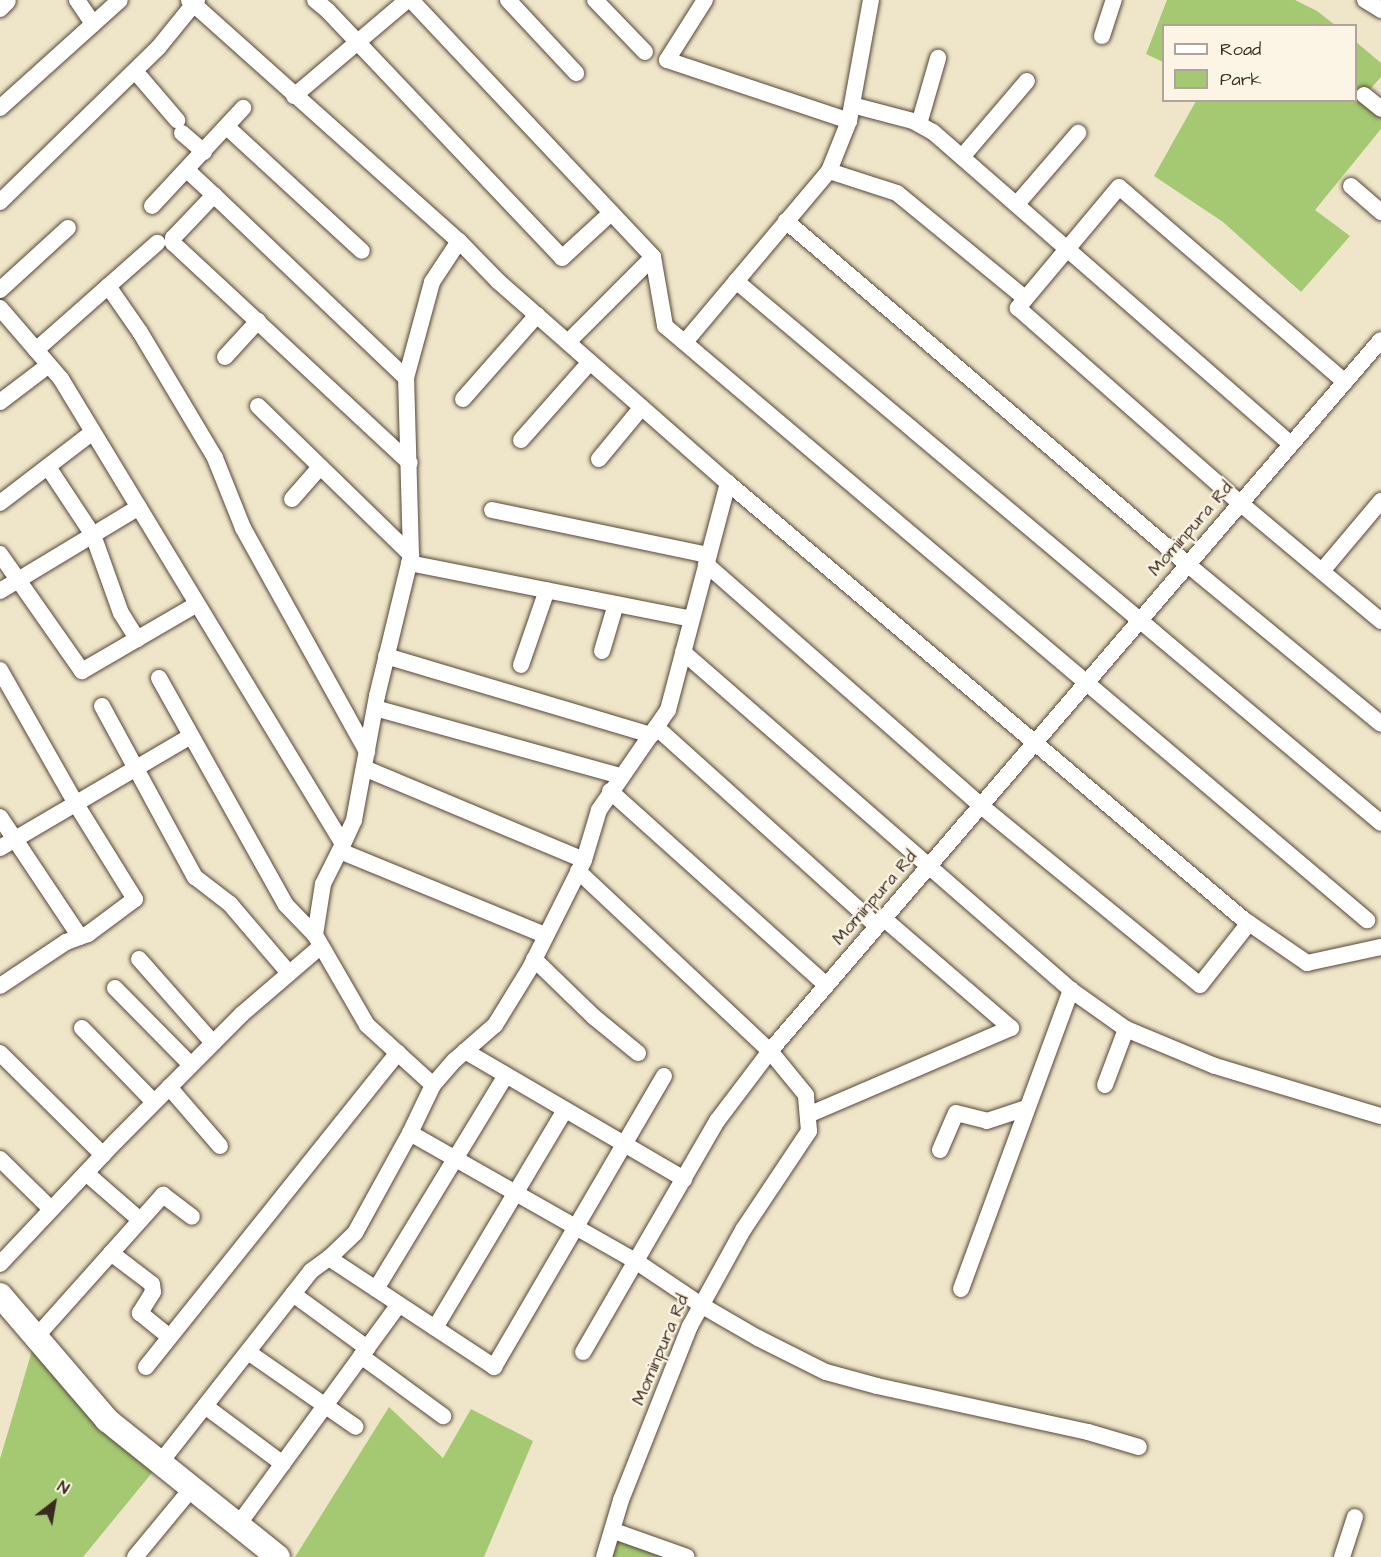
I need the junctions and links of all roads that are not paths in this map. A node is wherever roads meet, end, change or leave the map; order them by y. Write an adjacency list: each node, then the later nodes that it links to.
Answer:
1 (77, 0): 13 (street)
2 (120, 0): 13 (street)
3 (315, 0): 15 (street)
4 (409, 0): 15 (street); 40 (street)
5 (508, 0): 19 (street)
6 (595, 0): 16 (street)
7 (705, 0): 26 (street)
8 (871, 0): 26 (street)
9 (1114, 0): 14 (street)
10 (1365, 0): 12 (street)
11 (193, 2): 18 (street); 22 (street)
12 (1381, 10)
13 (93, 24): 23 (street)
14 (1102, 36)
15 (356, 43): 22 (street); 40 (street)
16 (645, 52)
17 (938, 58): 27 (street)
18 (135, 71): 30 (street); 36 (street)
19 (576, 73)
20 (1027, 81): 31 (street)
21 (1364, 95): 25 (street)
22 (294, 96): 43 (street)
23 (0, 108)
24 (243, 108): 28 (street)
25 (1381, 109)
26 (850, 113): 27 (street); 33 (street)
27 (919, 124): 31 (street)
28 (226, 127): 30 (street); 46 (street)
29 (1078, 133): 37 (street)
30 (204, 152): 32 (street)
31 (962, 157): 37 (street)
32 (187, 170): 35 (street); 38 (street)
33 (829, 171): 41 (street); 51 (street)
34 (1351, 186): 39 (street)
35 (213, 195): 54 (street); 62 (street)
36 (0, 202)
37 (1017, 204): 45 (street)
38 (152, 206)
39 (1381, 212)
40 (611, 213): 47 (street)
41 (786, 221): 48 (street); 86 (street)
42 (69, 228): 50 (street)
43 (459, 241): 53 (street); 62 (street)
44 (157, 243): 49 (street)
45 (1067, 248): 51 (street); 63 (street); 70 (street)
46 (362, 251)
47 (653, 257): 56 (street); 57 (street)
48 (736, 281): 57 (street); 94 (street)
49 (108, 286): 58 (street); 110 (street)
50 (0, 290)
51 (1025, 298): 79 (street)
52 (1, 311): 58 (street)
53 (537, 315): 56 (street); 64 (street)
54 (258, 321): 59 (street); 72 (street)
55 (1381, 340): 63 (street, Mominpura Rd)
56 (567, 342): 60 (street)
57 (685, 342): 103 (street)
58 (36, 350): 61 (street)
59 (225, 357)
60 (590, 362): 67 (street); 69 (street)
61 (49, 365): 65 (street); 68 (street)
62 (406, 378): 72 (street)
63 (1345, 382): 70 (street, Mominpura Rd)
64 (463, 399)
65 (0, 402)
66 (258, 406): 74 (street)
67 (642, 407): 71 (street); 75 (street)
68 (93, 432): 73 (street); 80 (street)
69 (521, 440)
70 (1291, 444): 79 (street, Mominpura Rd)
71 (599, 459)
72 (410, 463): 84 (street)
73 (48, 467): 78 (street); 82 (street)
74 (320, 467): 76 (street); 84 (street)
75 (728, 483): 85 (street); 109 (street)
76 (292, 499)
77 (1381, 501): 87 (street)
78 (0, 503)
79 (1240, 503): 86 (street, Mominpura Rd); 87 (street)
80 (139, 507): 82 (street); 91 (street)
81 (492, 510): 85 (street)
82 (93, 535): 88 (street); 96 (street)
83 (0, 554): 88 (street)
84 (410, 559): 89 (street); 99 (street)
85 (707, 560): 93 (street); 115 (street)
86 (1187, 564): 94 (street, Mominpura Rd); 106 (street)
87 (1322, 571): 95 (street)
88 (18, 580): 90 (street); 96 (street)
89 (546, 590): 92 (street); 100 (street)
90 (0, 591)
91 (197, 604): 96 (street); 119 (street)
92 (616, 604): 93 (street); 97 (street)
93 (692, 619): 98 (street)
94 (1139, 620): 103 (street, Mominpura Rd); 117 (street)
95 (1381, 621)
96 (137, 639)
97 (602, 651)
98 (683, 652): 107 (street); 121 (street)
99 (386, 656): 105 (street); 107 (street)
100 (521, 665)
101 (0, 670): 114 (street)
102 (159, 678): 108 (street)
103 (1085, 683): 109 (street, Mominpura Rd); 122 (street)
104 (102, 705): 111 (street)
105 (375, 708): 110 (street); 112 (street)
106 (1381, 724)
107 (653, 731): 112 (street); 123 (street)
108 (191, 736): 111 (street); 127 (street)
109 (1035, 741): 115 (street, Mominpura Rd); 124 (street)
110 (365, 760): 119 (street); 120 (street)
111 (137, 768): 114 (street); 131 (street)
112 (621, 776): 113 (street)
113 (610, 791): 120 (street); 132 (street)
114 (76, 804): 118 (street); 126 (street)
115 (980, 805): 121 (street, Mominpura Rd); 124 (street)
116 (0, 817): 118 (street)
117 (1381, 823)
118 (7, 844): 126 (street)
119 (341, 848): 125 (street); 127 (street)
120 (581, 865): 125 (street); 139 (street)
121 (928, 866): 123 (street, Mominpura Rd); 135 (street)
122 (1367, 920)
123 (880, 922): 132 (street, Mominpura Rd); 153 (street)
124 (1249, 923): 128 (street)
125 (545, 935): 130 (street)
126 (80, 937): 133 (street)
127 (318, 941): 131 (street); 142 (street)
128 (1381, 947)
129 (139, 959): 138 (street)
130 (534, 959): 140 (street); 143 (street)
131 (289, 973): 138 (street)
132 (826, 985): 139 (street, Mominpura Rd)
133 (0, 986)
134 (115, 988): 144 (street)
135 (1071, 990): 137 (street); 151 (street)
136 (82, 1028): 150 (street)
137 (1126, 1029): 148 (street); 154 (street)
138 (213, 1043): 144 (street)
139 (770, 1051): 153 (street); 163 (street, Mominpura Rd)
140 (465, 1052): 145 (street); 147 (street)
141 (0, 1053): 159 (street)
142 (398, 1053): 147 (street); 181 (street)
143 (638, 1053)
144 (191, 1065): 149 (street)
145 (506, 1076): 152 (street); 161 (street)
146 (664, 1076): 156 (street)
147 (433, 1085): 155 (street)
148 (1105, 1085)
149 (169, 1087): 150 (street); 157 (street)
150 (154, 1102): 159 (street)
151 (1026, 1108): 158 (street); 174 (street)
152 (565, 1110): 156 (street); 164 (street)
153 (808, 1115): 178 (street, Mominpura Rd)
154 (1381, 1116)
155 (410, 1133): 161 (street); 170 (street)
156 (623, 1144): 163 (street); 168 (street)
157 (220, 1146)
158 (940, 1150)
159 (103, 1155): 162 (street)
160 (0, 1159): 165 (street)
161 (456, 1159): 164 (street); 173 (street)
162 (86, 1173): 165 (street); 167 (street)
163 (684, 1179): 171 (street, Mominpura Rd)
164 (516, 1193): 168 (street); 179 (street)
165 (51, 1209): 172 (street)
166 (192, 1217): 167 (street)
167 (140, 1220): 169 (street)
168 (576, 1227): 171 (street); 179 (street)
169 (111, 1252): 180 (street); 181 (street)
170 (329, 1258): 173 (street); 175 (street)
171 (637, 1262): 178 (street); 184 (street, Mominpura Rd)
172 (0, 1264)
173 (376, 1289): 177 (street)
174 (961, 1289)
175 (293, 1294): 182 (street); 183 (street)
176 (0, 1295): 180 (street)
177 (399, 1304): 179 (street); 183 (street)
178 (700, 1305): 190 (street); 196 (street, Mominpura Rd)
179 (435, 1328)
180 (36, 1337): 191 (street)
181 (170, 1337): 185 (street)
182 (248, 1352): 186 (street); 187 (street)
183 (364, 1352): 187 (street); 188 (street)
184 (583, 1352)
185 (146, 1367)
186 (205, 1406): 191 (street); 192 (street)
187 (325, 1406): 189 (street); 192 (street)
188 (444, 1416)
189 (356, 1426)
190 (1139, 1447)
191 (160, 1462): 193 (street)
192 (283, 1464): 195 (street)
193 (192, 1488): 195 (street); 197 (street)
194 (1355, 1517): 201 (street)
195 (238, 1525): 198 (street)
196 (614, 1531): 199 (street, Mominpura Rd); 200 (street)
197 (135, 1557)
198 (278, 1557)
199 (604, 1557)
200 (687, 1557)
201 (1342, 1557)

